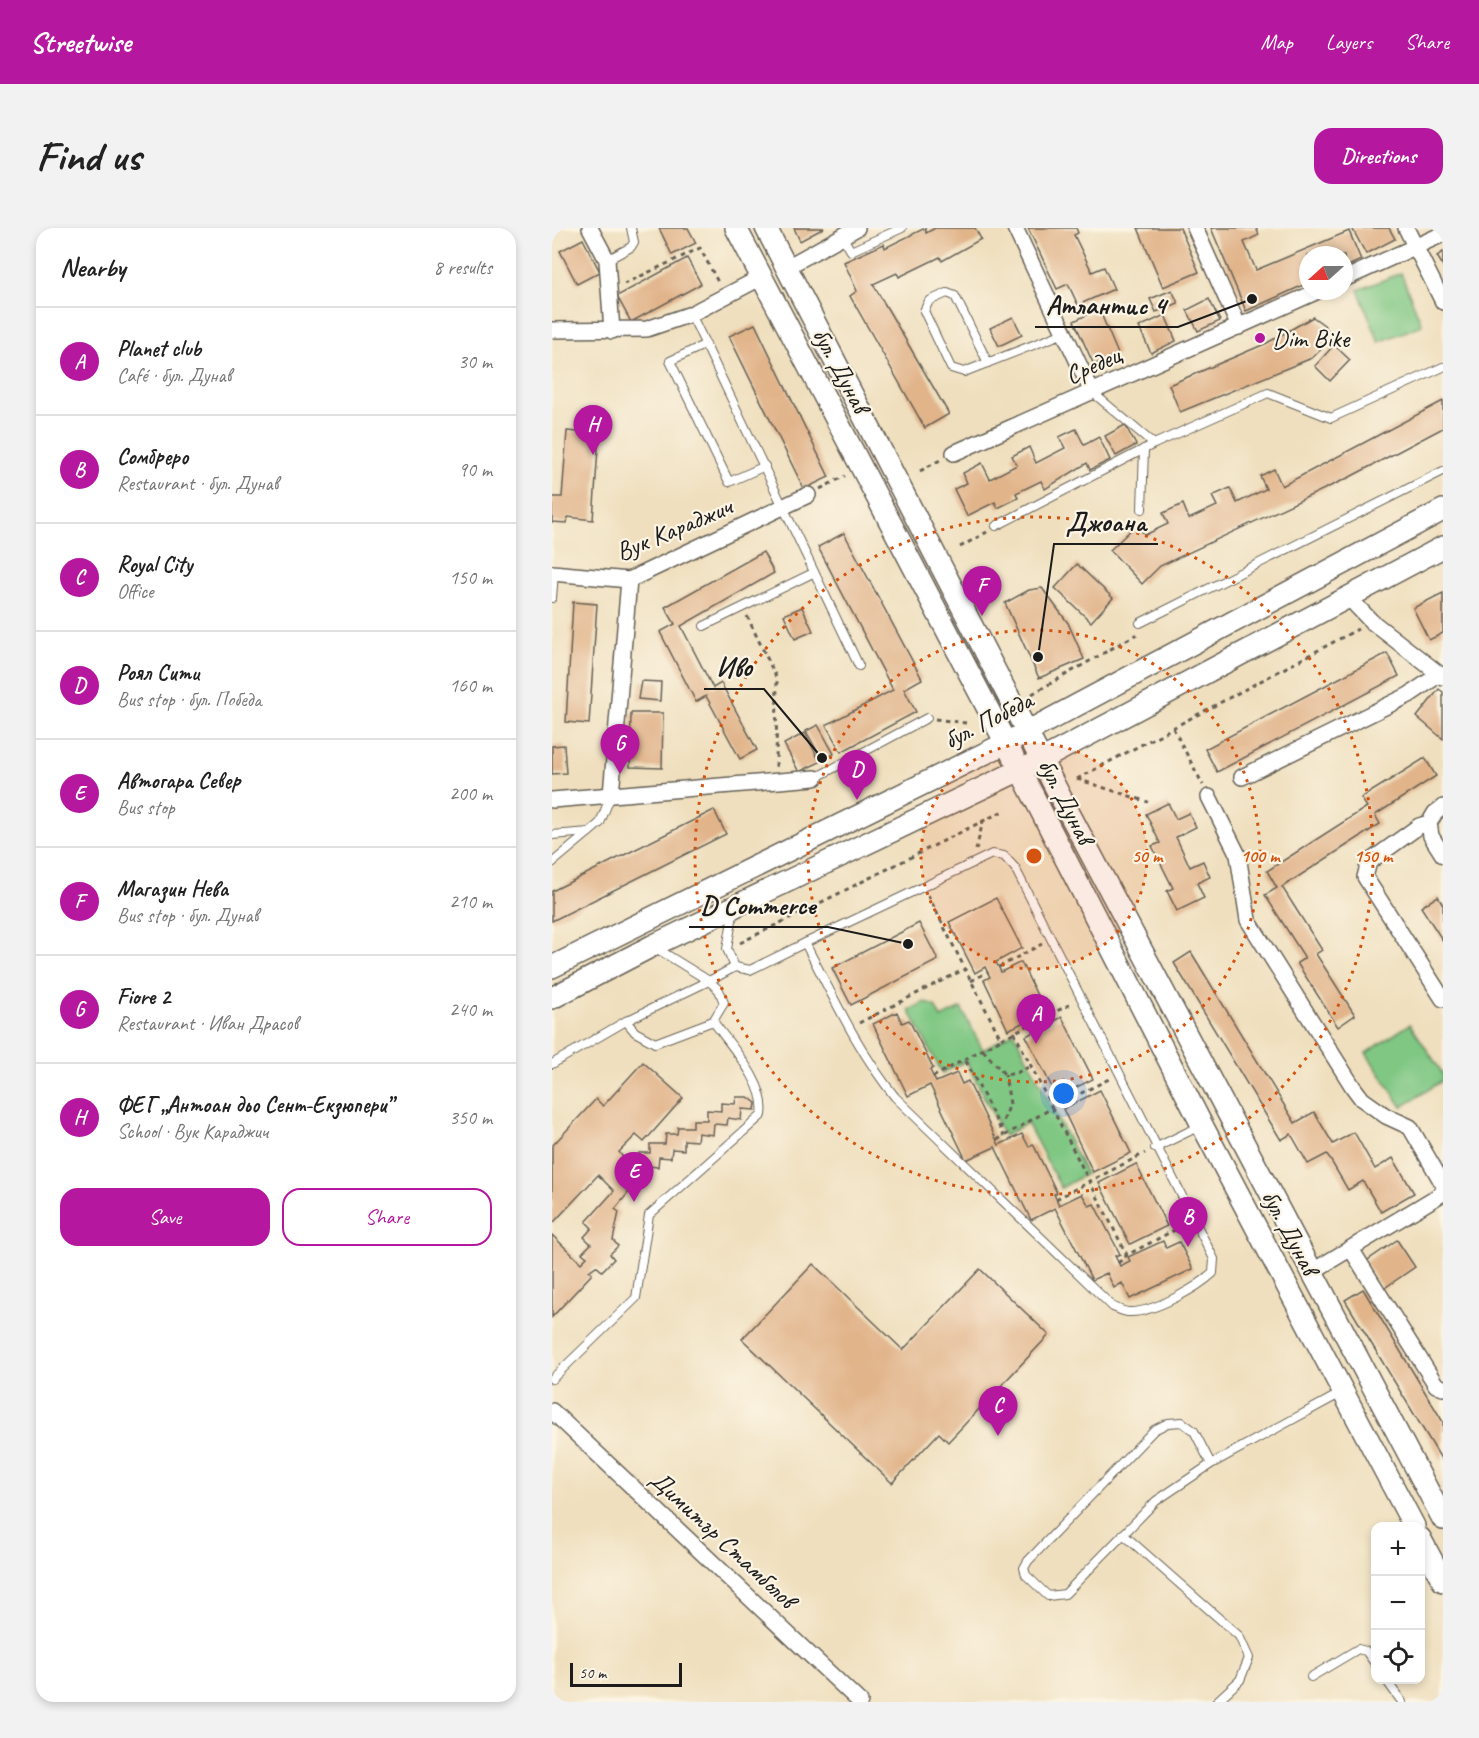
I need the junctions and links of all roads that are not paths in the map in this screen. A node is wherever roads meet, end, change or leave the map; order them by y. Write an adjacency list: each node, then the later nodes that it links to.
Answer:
1 (590, 228): 13 (street)
2 (631, 228): 13 (lane)
3 (736, 228): 16 (main road, бул. Дунав)
4 (766, 228): 14 (main road, бул. Дунав)
5 (857, 228): 11 (street)
6 (902, 228): 11 (lane)
7 (1015, 228): 23 (street)
8 (1195, 228): 20 (street)
9 (1406, 228): 12 (street)
10 (1443, 234): 12 (street)
11 (842, 236): 14 (street)
12 (1417, 246): 15 (street); 18 (street)
13 (607, 260): 22 (street)
14 (787, 267): 49 (main road, бул. Дунав)
15 (1353, 275)
16 (762, 277): 19 (street); 50 (main road, бул. Дунав)
17 (1299, 300): 20 (street, Средец)
18 (1443, 302)
19 (691, 314): 22 (street); 24 (lane)
20 (1239, 327): 27 (street, Средец)
21 (552, 330): 22 (street)
22 (612, 331)
23 (1064, 333): 25 (lane); 27 (street)
24 (706, 344): 31 (lane); 31 (lane)
25 (988, 363): 25 (lane)
26 (1443, 367): 28 (lane)
27 (1092, 392): 28 (lane); 30 (street, Средец)
28 (1154, 444): 29 (lane)
29 (1144, 449): 35 (lane); 37 (lane)
30 (954, 453)
31 (765, 466): 34 (lane)
32 (1443, 471): 44 (lane)
33 (808, 495): 34 (street, Вук Караджич)
34 (783, 508): 40 (lane); 41 (street, Вук Караджич)
35 (1142, 509)
36 (1443, 510): 49 (main road, бул. Победа)
37 (996, 526)
38 (1443, 547): 42 (main road)
39 (553, 573): 41 (street, Вук Караджич); 43 (lane)
40 (813, 573): 45 (lane); 46 (lane)
41 (629, 580): 55 (street)
42 (1348, 597): 47 (street); 51 (main road)
43 (552, 598)
44 (1140, 623)
45 (704, 626)
46 (859, 666)
47 (1441, 675): 53 (street)
48 (927, 718): 54 (lane)
49 (1026, 732): 50 (main road, бул. Победа); 51 (main road, бул. Дунав)
50 (1006, 743): 52 (main road, бул. Дунав); 67 (main road, бул. Победа)
51 (1041, 760): 52 (main road); 80 (main road, бул. Дунав)
52 (1020, 770): 64 (main road); 75 (main road, бул. Дунав)
53 (1242, 777)
54 (815, 778): 55 (street)
55 (611, 795): 57 (street); 60 (lane)
56 (1209, 797): 77 (street)
57 (552, 800)
58 (1443, 807): 59 (street)
59 (1429, 823): 62 (street); 71 (street)
60 (591, 832): 61 (lane); 63 (lane)
61 (552, 835)
62 (1443, 855)
63 (552, 863)
64 (734, 909): 66 (main road); 68 (lane)
65 (805, 944): 68 (lane); 76 (lane); 76 (lane)
66 (652, 946): 69 (lane); 70 (main road)
67 (552, 967)
68 (735, 967): 69 (lane)
69 (709, 981): 72 (lane); 73 (lane)
70 (552, 998)
71 (1443, 999)
72 (626, 1021): 73 (lane); 74 (lane)
73 (712, 1021): 81 (lane)
74 (552, 1064)
75 (1202, 1125): 76 (lane); 83 (main road, бул. Дунав)
76 (1155, 1148)
77 (1443, 1184)
78 (1443, 1193): 79 (street)
79 (1351, 1249): 80 (street); 82 (street)
80 (1313, 1271): 86 (main road, бул. Дунав)
81 (552, 1379)
82 (1443, 1388)
83 (1343, 1392): 85 (lane); 87 (main road, бул. Дунав)
84 (552, 1411): 94 (street, Димитър Стамболов)
85 (1211, 1464): 88 (lane); 88 (lane)
86 (1443, 1519)
87 (1411, 1522)
88 (1123, 1534): 95 (lane)
89 (1425, 1547): 90 (main road)
90 (1443, 1581)
91 (1371, 1658): 92 (lane)
92 (1311, 1677)
93 (1389, 1684): 96 (lane)
94 (860, 1702)
95 (1216, 1702)
96 (1402, 1702)

